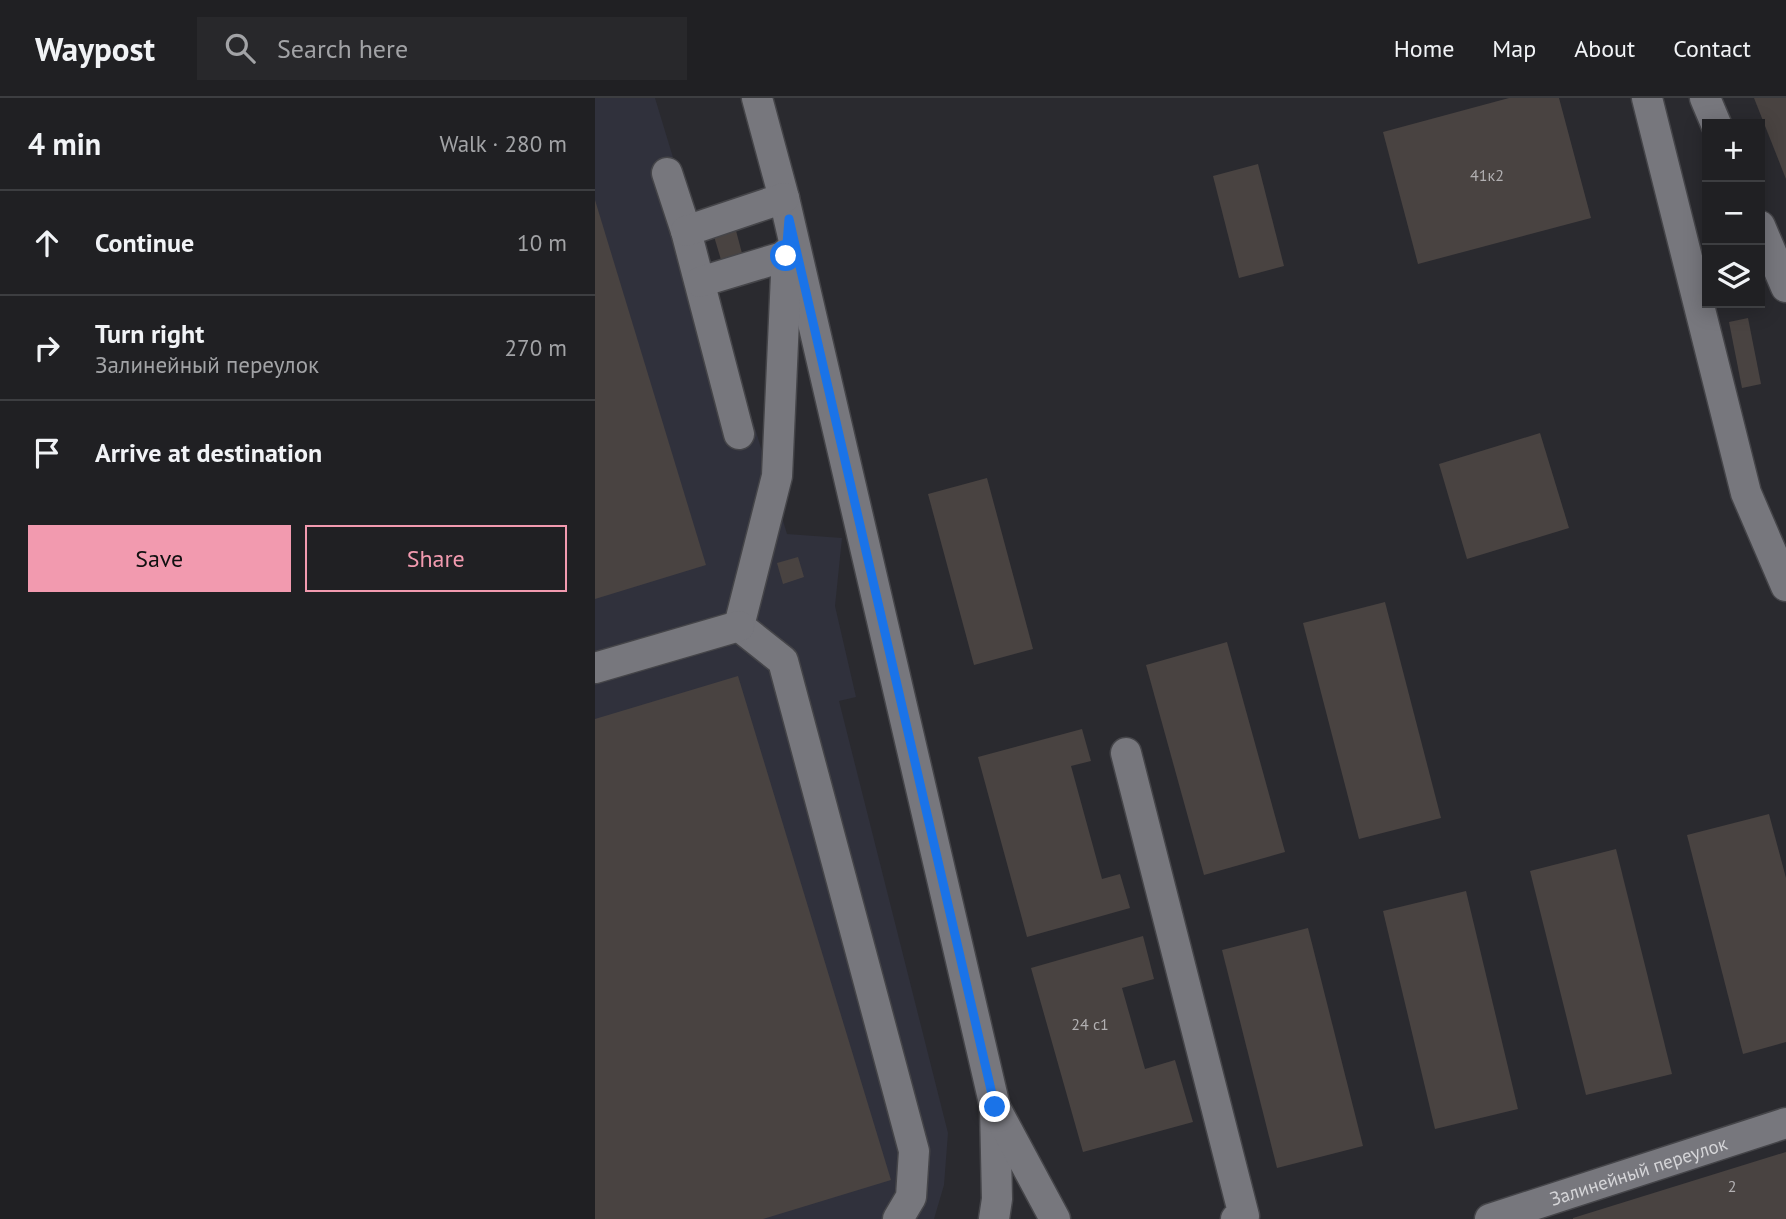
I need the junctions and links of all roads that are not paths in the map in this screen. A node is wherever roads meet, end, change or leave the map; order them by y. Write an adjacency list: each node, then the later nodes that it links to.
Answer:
1 (757, 98): 6 (street)
2 (1647, 98): 13 (street)
3 (1705, 98): 4 (street)
4 (1714, 119)
5 (667, 173): 7 (street)
6 (786, 209): 7 (street); 9 (street); 17 (street)
7 (686, 231): 10 (street)
8 (1765, 238): 11 (street)
9 (786, 256): 10 (street); 14 (street)
10 (700, 282): 12 (street)
11 (1786, 287)
12 (739, 434)
13 (1786, 586)
14 (739, 626): 15 (street); 19 (street)
15 (595, 668)
16 (1126, 753): 22 (street)
17 (995, 1107): 20 (street); 21 (street)
18 (1786, 1123): 23 (street, Залинейный переулок)
19 (898, 1219)
20 (994, 1219)
21 (1055, 1219)
22 (1236, 1219)
23 (1490, 1219)

